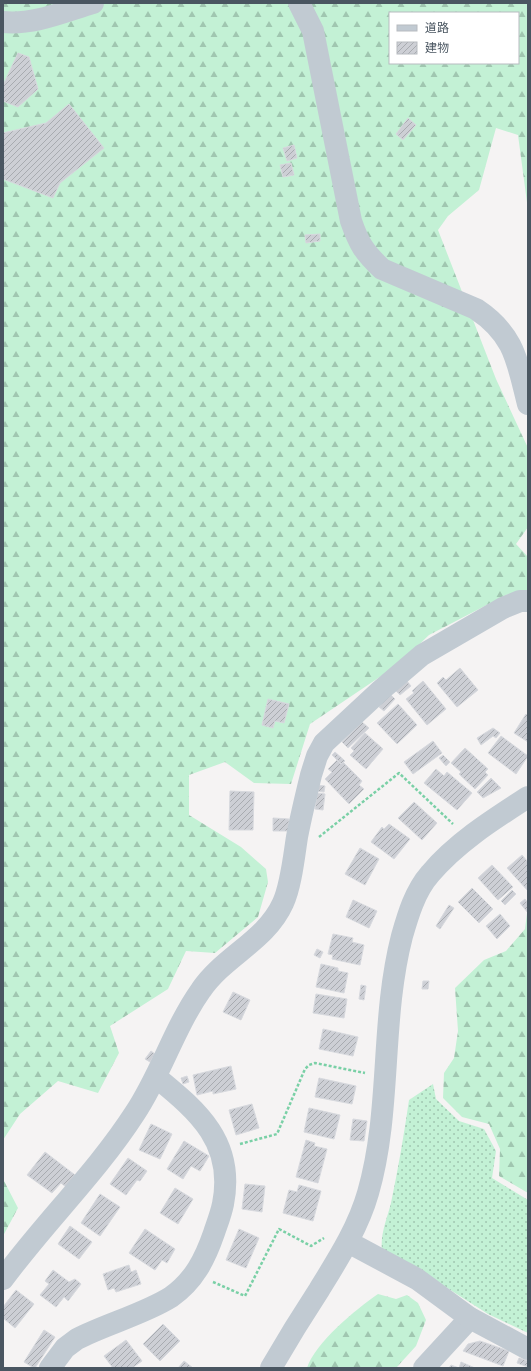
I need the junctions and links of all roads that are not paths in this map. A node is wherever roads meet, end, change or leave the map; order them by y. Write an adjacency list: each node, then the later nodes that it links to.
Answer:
1 (93, 3): 3 (street)
2 (299, 3): 4 (street)
3 (3, 22)
4 (528, 404)
5 (528, 601): 7 (street)
6 (528, 797): 8 (street)
7 (156, 1077): 9 (street); 12 (street)
8 (350, 1237): 10 (street); 13 (street)
9 (3, 1279)
10 (470, 1318): 11 (street); 14 (street)
11 (528, 1349)
12 (50, 1368)
13 (270, 1368)
14 (424, 1368)

